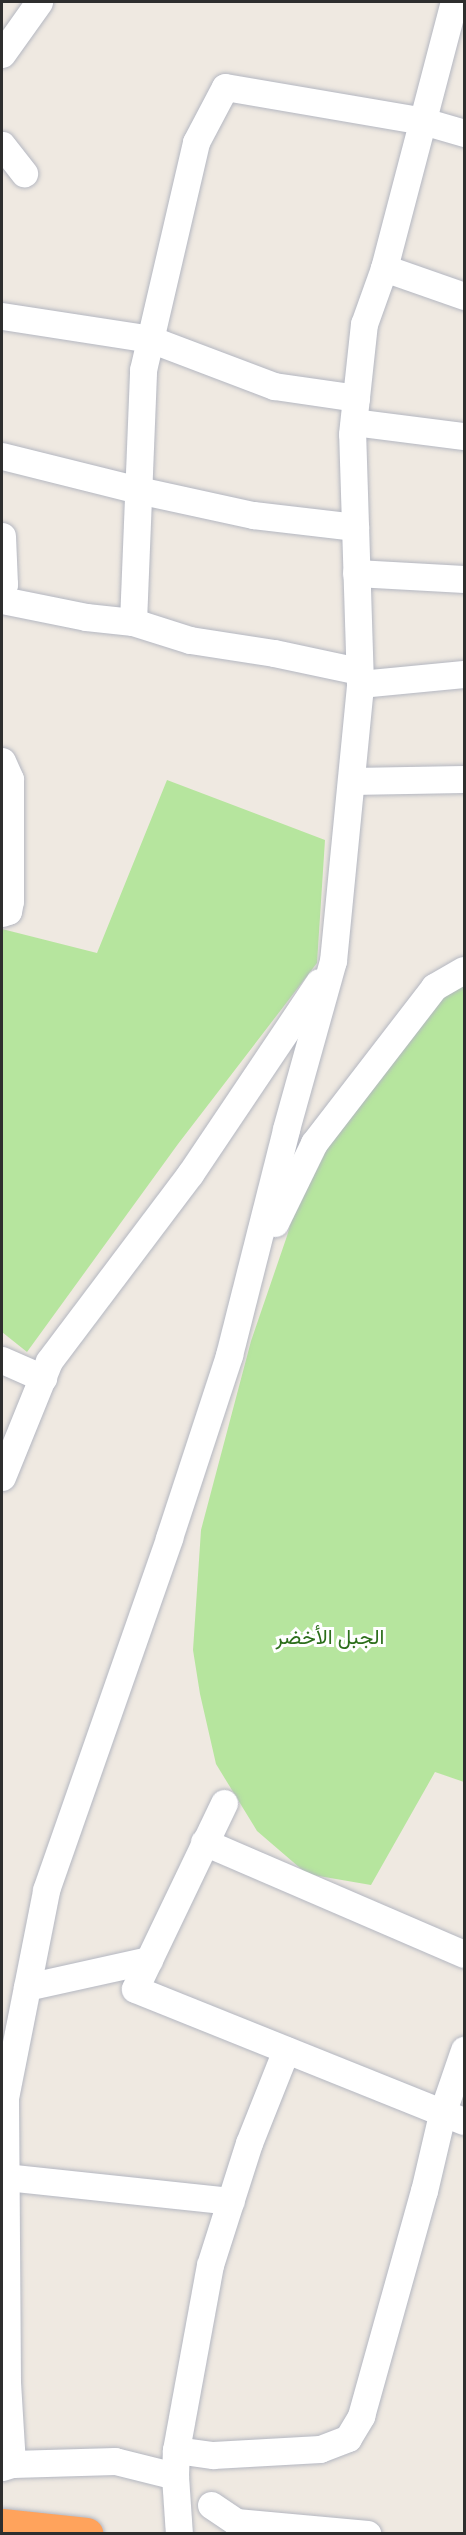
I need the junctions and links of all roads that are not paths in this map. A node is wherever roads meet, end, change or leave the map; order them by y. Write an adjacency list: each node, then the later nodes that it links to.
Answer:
1 (39, 2): 3 (street)
2 (454, 2): 4 (street)
3 (2, 54)
4 (423, 121): 5 (street); 8 (street); 11 (street)
5 (465, 133)
6 (2, 145): 7 (street)
7 (24, 174)
8 (384, 268): 9 (street); 12 (street)
9 (465, 296)
10 (2, 316): 11 (street)
11 (150, 339): 12 (street); 15 (street)
12 (355, 410): 13 (street); 16 (street)
13 (465, 436)
14 (2, 456): 15 (street)
15 (138, 490): 16 (street); 22 (street)
16 (355, 527): 18 (street)
17 (2, 536): 20 (street)
18 (356, 573): 19 (street); 24 (street)
19 (465, 579)
20 (2, 590)
21 (2, 600): 22 (street)
22 (133, 622): 24 (street)
23 (465, 674): 24 (street)
24 (359, 678): 27 (street)
25 (2, 761): 28 (street)
26 (465, 779): 27 (street)
27 (351, 781): 29 (street)
28 (2, 913)
29 (333, 961): 31 (street); 33 (street)
30 (465, 970): 31 (street)
31 (250, 1272): 39 (street)
32 (2, 1360): 33 (street)
33 (43, 1378): 34 (street)
34 (2, 1477)
35 (224, 1803): 36 (street)
36 (204, 1842): 37 (street); 38 (street)
37 (465, 1954)
38 (149, 1960): 39 (street); 41 (street)
39 (27, 1987): 40 (street)
40 (12, 2005): 44 (street)
41 (286, 2050): 43 (street); 45 (street)
42 (465, 2050): 43 (street)
43 (453, 2117): 48 (street)
44 (6, 2177): 45 (street); 46 (street)
45 (231, 2201): 48 (street)
46 (5, 2247): 47 (street)
47 (5, 2426): 49 (street)
48 (176, 2463): 49 (street); 53 (street)
49 (7, 2465)
50 (211, 2505): 54 (street)
51 (2, 2525): 52 (highway)
52 (87, 2534)
53 (179, 2534)
54 (367, 2534)

